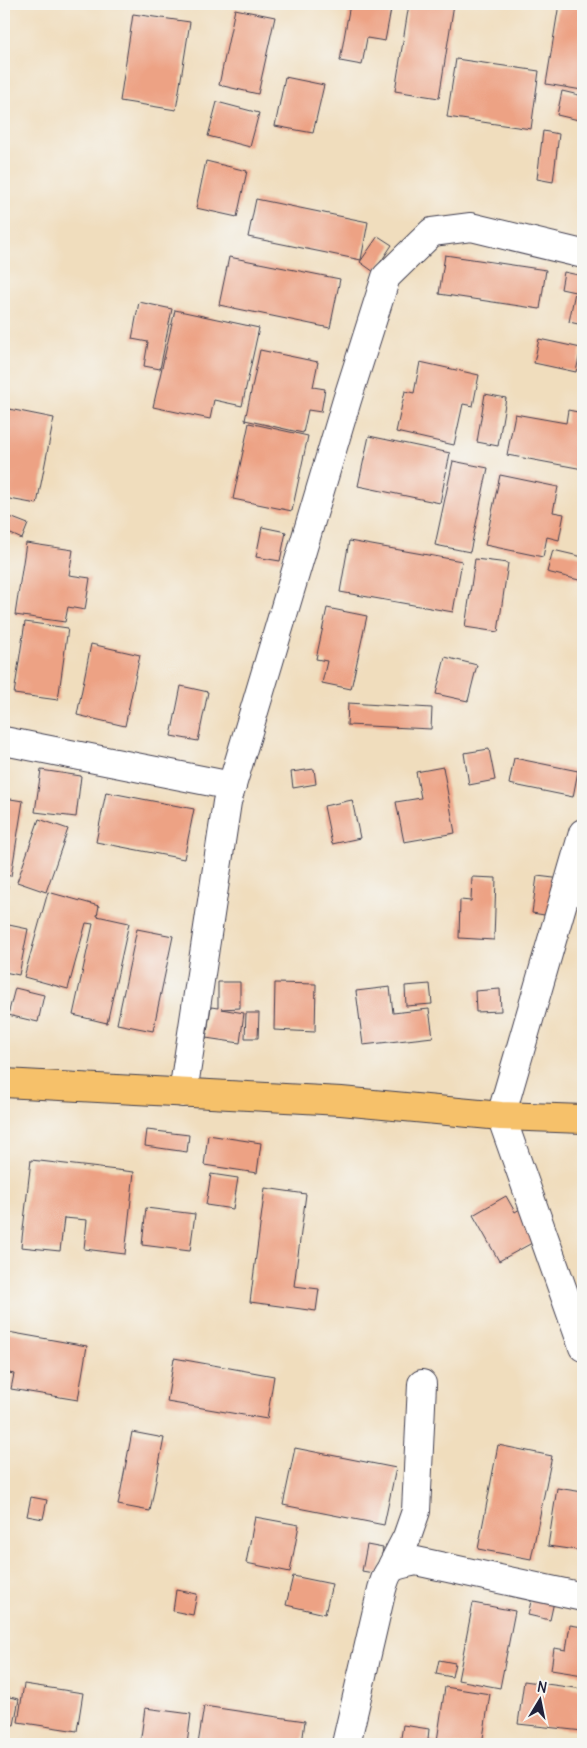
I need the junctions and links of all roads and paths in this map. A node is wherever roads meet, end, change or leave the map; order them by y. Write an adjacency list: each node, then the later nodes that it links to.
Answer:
1 (583, 254): 3 (street)
2 (4, 741): 3 (street)
3 (232, 786): 6 (street)
4 (583, 832): 7 (street)
5 (4, 1083): 6 (main road)
6 (183, 1093): 7 (main road)
7 (501, 1116): 8 (main road); 9 (street)
8 (583, 1119)
9 (583, 1346)
10 (422, 1384): 11 (street)
11 (392, 1566): 12 (street); 13 (street)
12 (583, 1597)
13 (346, 1744)

